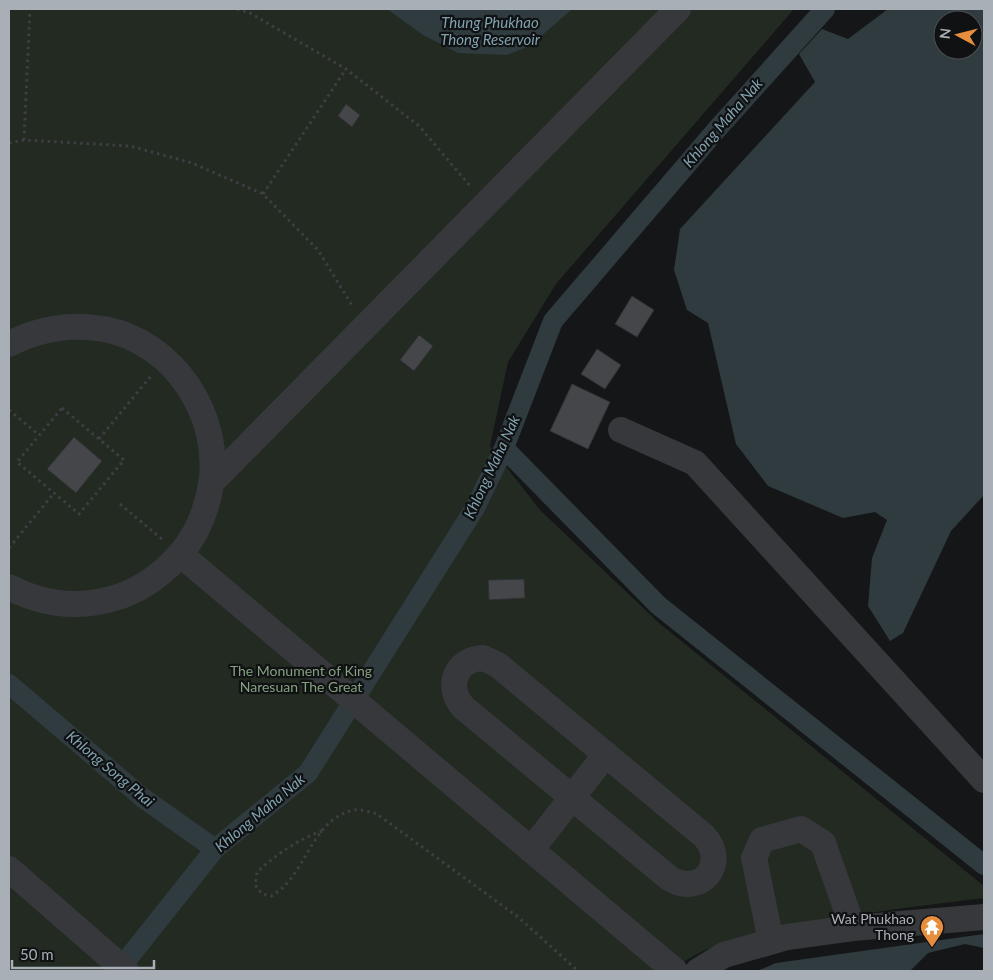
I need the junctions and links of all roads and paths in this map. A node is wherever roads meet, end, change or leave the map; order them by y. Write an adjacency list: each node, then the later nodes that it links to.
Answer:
1 (30, 9): 5 (path)
2 (237, 9): 4 (path)
3 (678, 9): 8 (street)
4 (346, 69): 7 (path); 8 (path)
5 (24, 140): 6 (path); 7 (path)
6 (9, 143)
7 (263, 194): 9 (path)
8 (486, 205): 9 (street)
9 (366, 328): 16 (street)
10 (9, 344): 11 (street)
11 (164, 360): 15 (path); 16 (street)
12 (9, 410): 14 (path)
13 (621, 430): 23 (street)
14 (39, 435): 15 (path); 17 (path)
15 (99, 439): 17 (path)
16 (211, 483): 20 (street)
17 (54, 493): 19 (path)
18 (120, 504): 20 (path)
19 (9, 548)
20 (180, 554): 21 (street); 26 (street)
21 (9, 587)
22 (606, 754): 24 (street); 24 (street); 24 (street)
23 (984, 780)
24 (572, 797): 26 (street)
25 (322, 831): 25 (path); 32 (path)
26 (531, 850): 33 (street)
27 (9, 869): 31 (street)
28 (984, 917): 29 (street)
29 (853, 928): 30 (street); 30 (street)
30 (771, 942): 34 (street)
31 (126, 971)
32 (578, 971)
33 (675, 971)
34 (698, 971)

